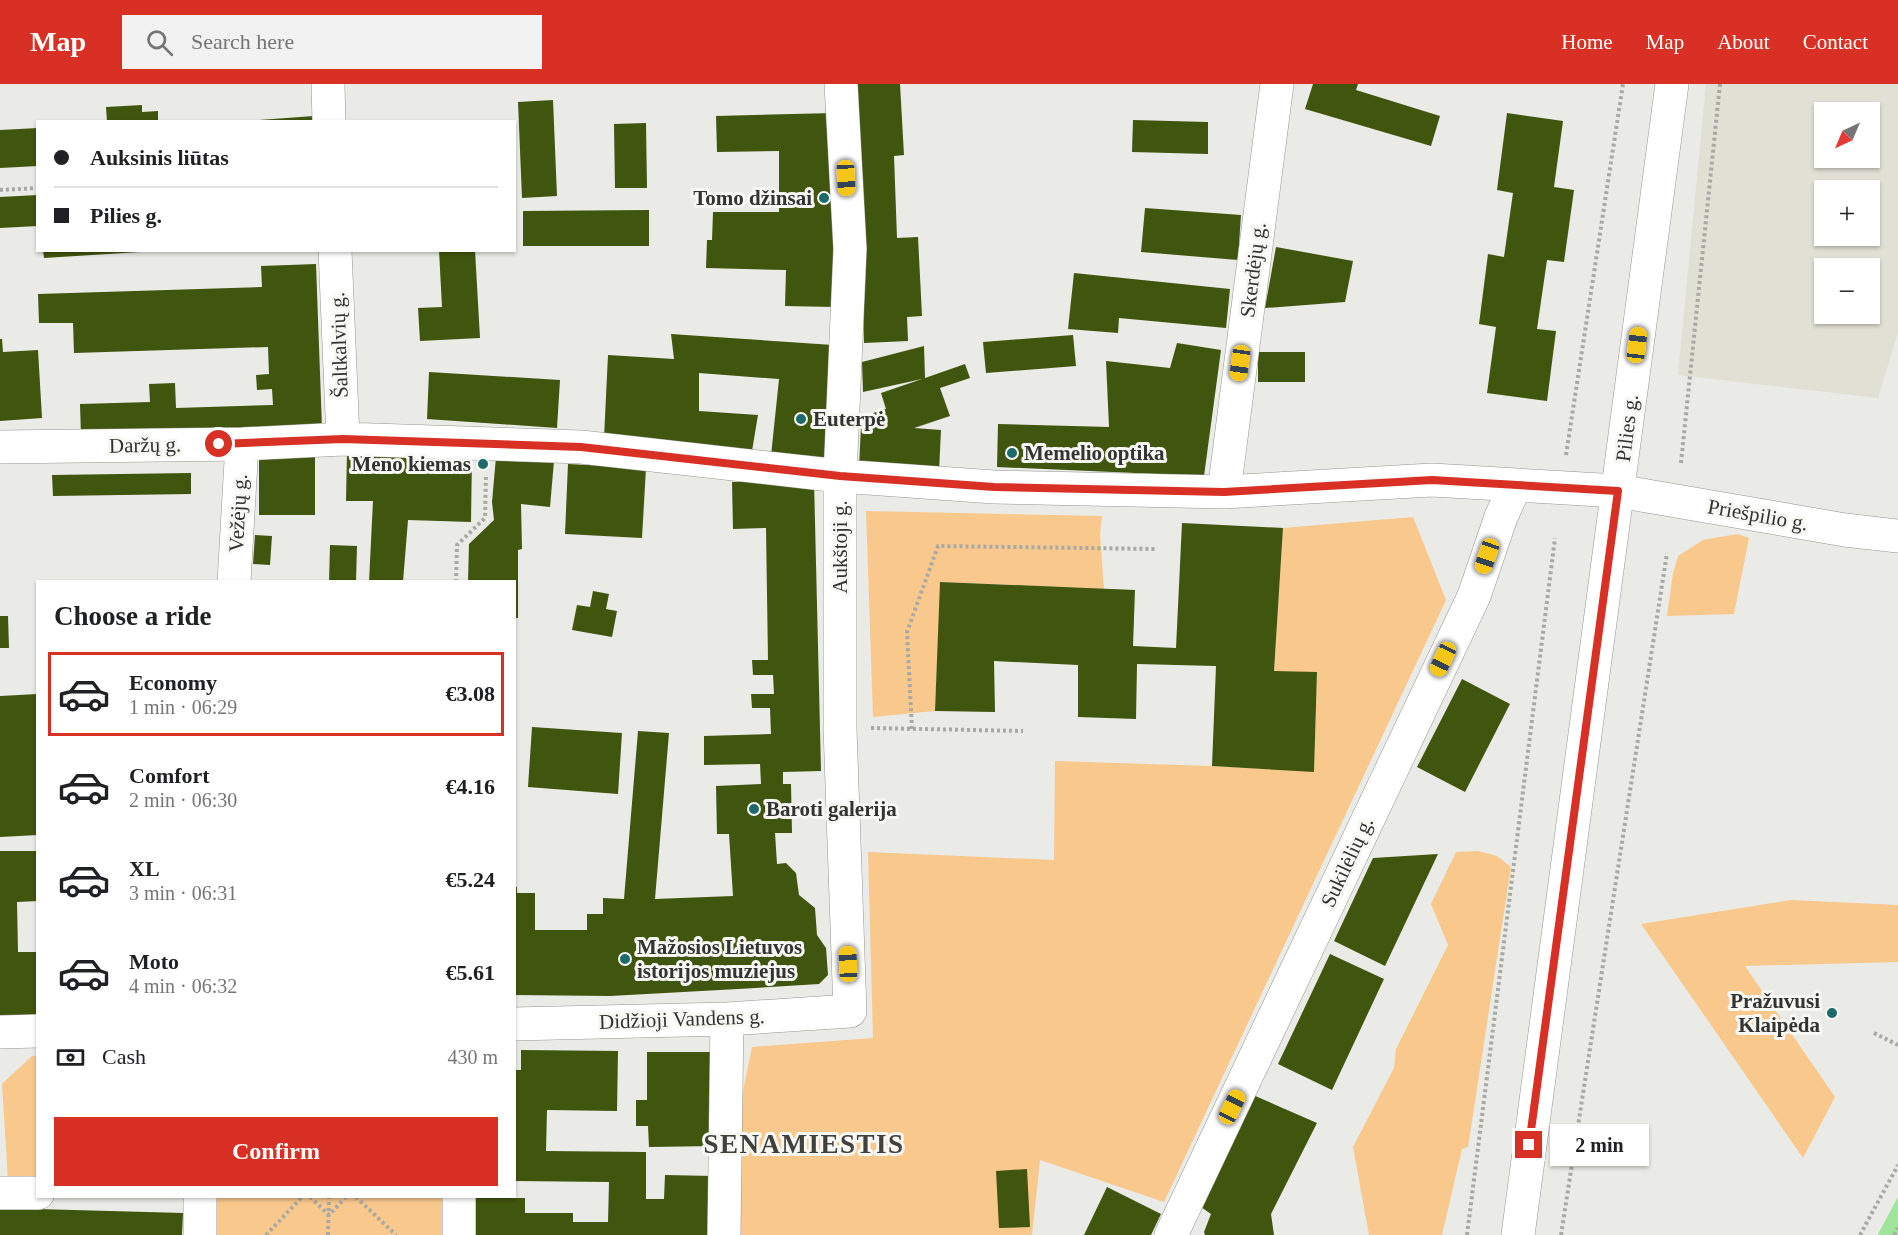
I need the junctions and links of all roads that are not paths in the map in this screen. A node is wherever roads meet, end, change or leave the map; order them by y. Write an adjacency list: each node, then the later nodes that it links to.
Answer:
1 (328, 84): 5 (street)
2 (842, 84): 10 (street, Aukštoji g.)
3 (1277, 84): 13 (street, Skerdėjų g.)
4 (1672, 84): 12 (street, Pilies g.)
5 (329, 120)
6 (335, 252): 7 (street, Šaltkalvių g.)
7 (343, 439): 8 (street, Daržų g.); 10 (street, Daržų g.)
8 (242, 444): 9 (street, Daržų g.); 15 (street, Vežėjų g.)
9 (0, 447)
10 (840, 476): 13 (street, Daržų g.); 16 (street, Aukštoji g.)
11 (1515, 486): 12 (street, Daržų g.); 13 (street, Daržų g.); 28 (street, Sukilėlių g.)
12 (1618, 491): 14 (street, Priešpilio g.); 29 (street, Pilies g.)
13 (1224, 492)
14 (1898, 536)
15 (234, 580)
16 (850, 1011): 17 (street, Didžioji Vandens g.)
17 (727, 1020): 18 (street, Didžioji Vandens g.); 27 (street)
18 (516, 1024)
19 (36, 1031): 20 (street)
20 (0, 1032)
21 (0, 1193): 22 (street)
22 (36, 1193)
23 (200, 1198): 25 (street)
24 (459, 1198): 26 (street)
25 (200, 1235)
26 (459, 1235)
27 (724, 1235)
28 (1171, 1235)
29 (1518, 1235)

